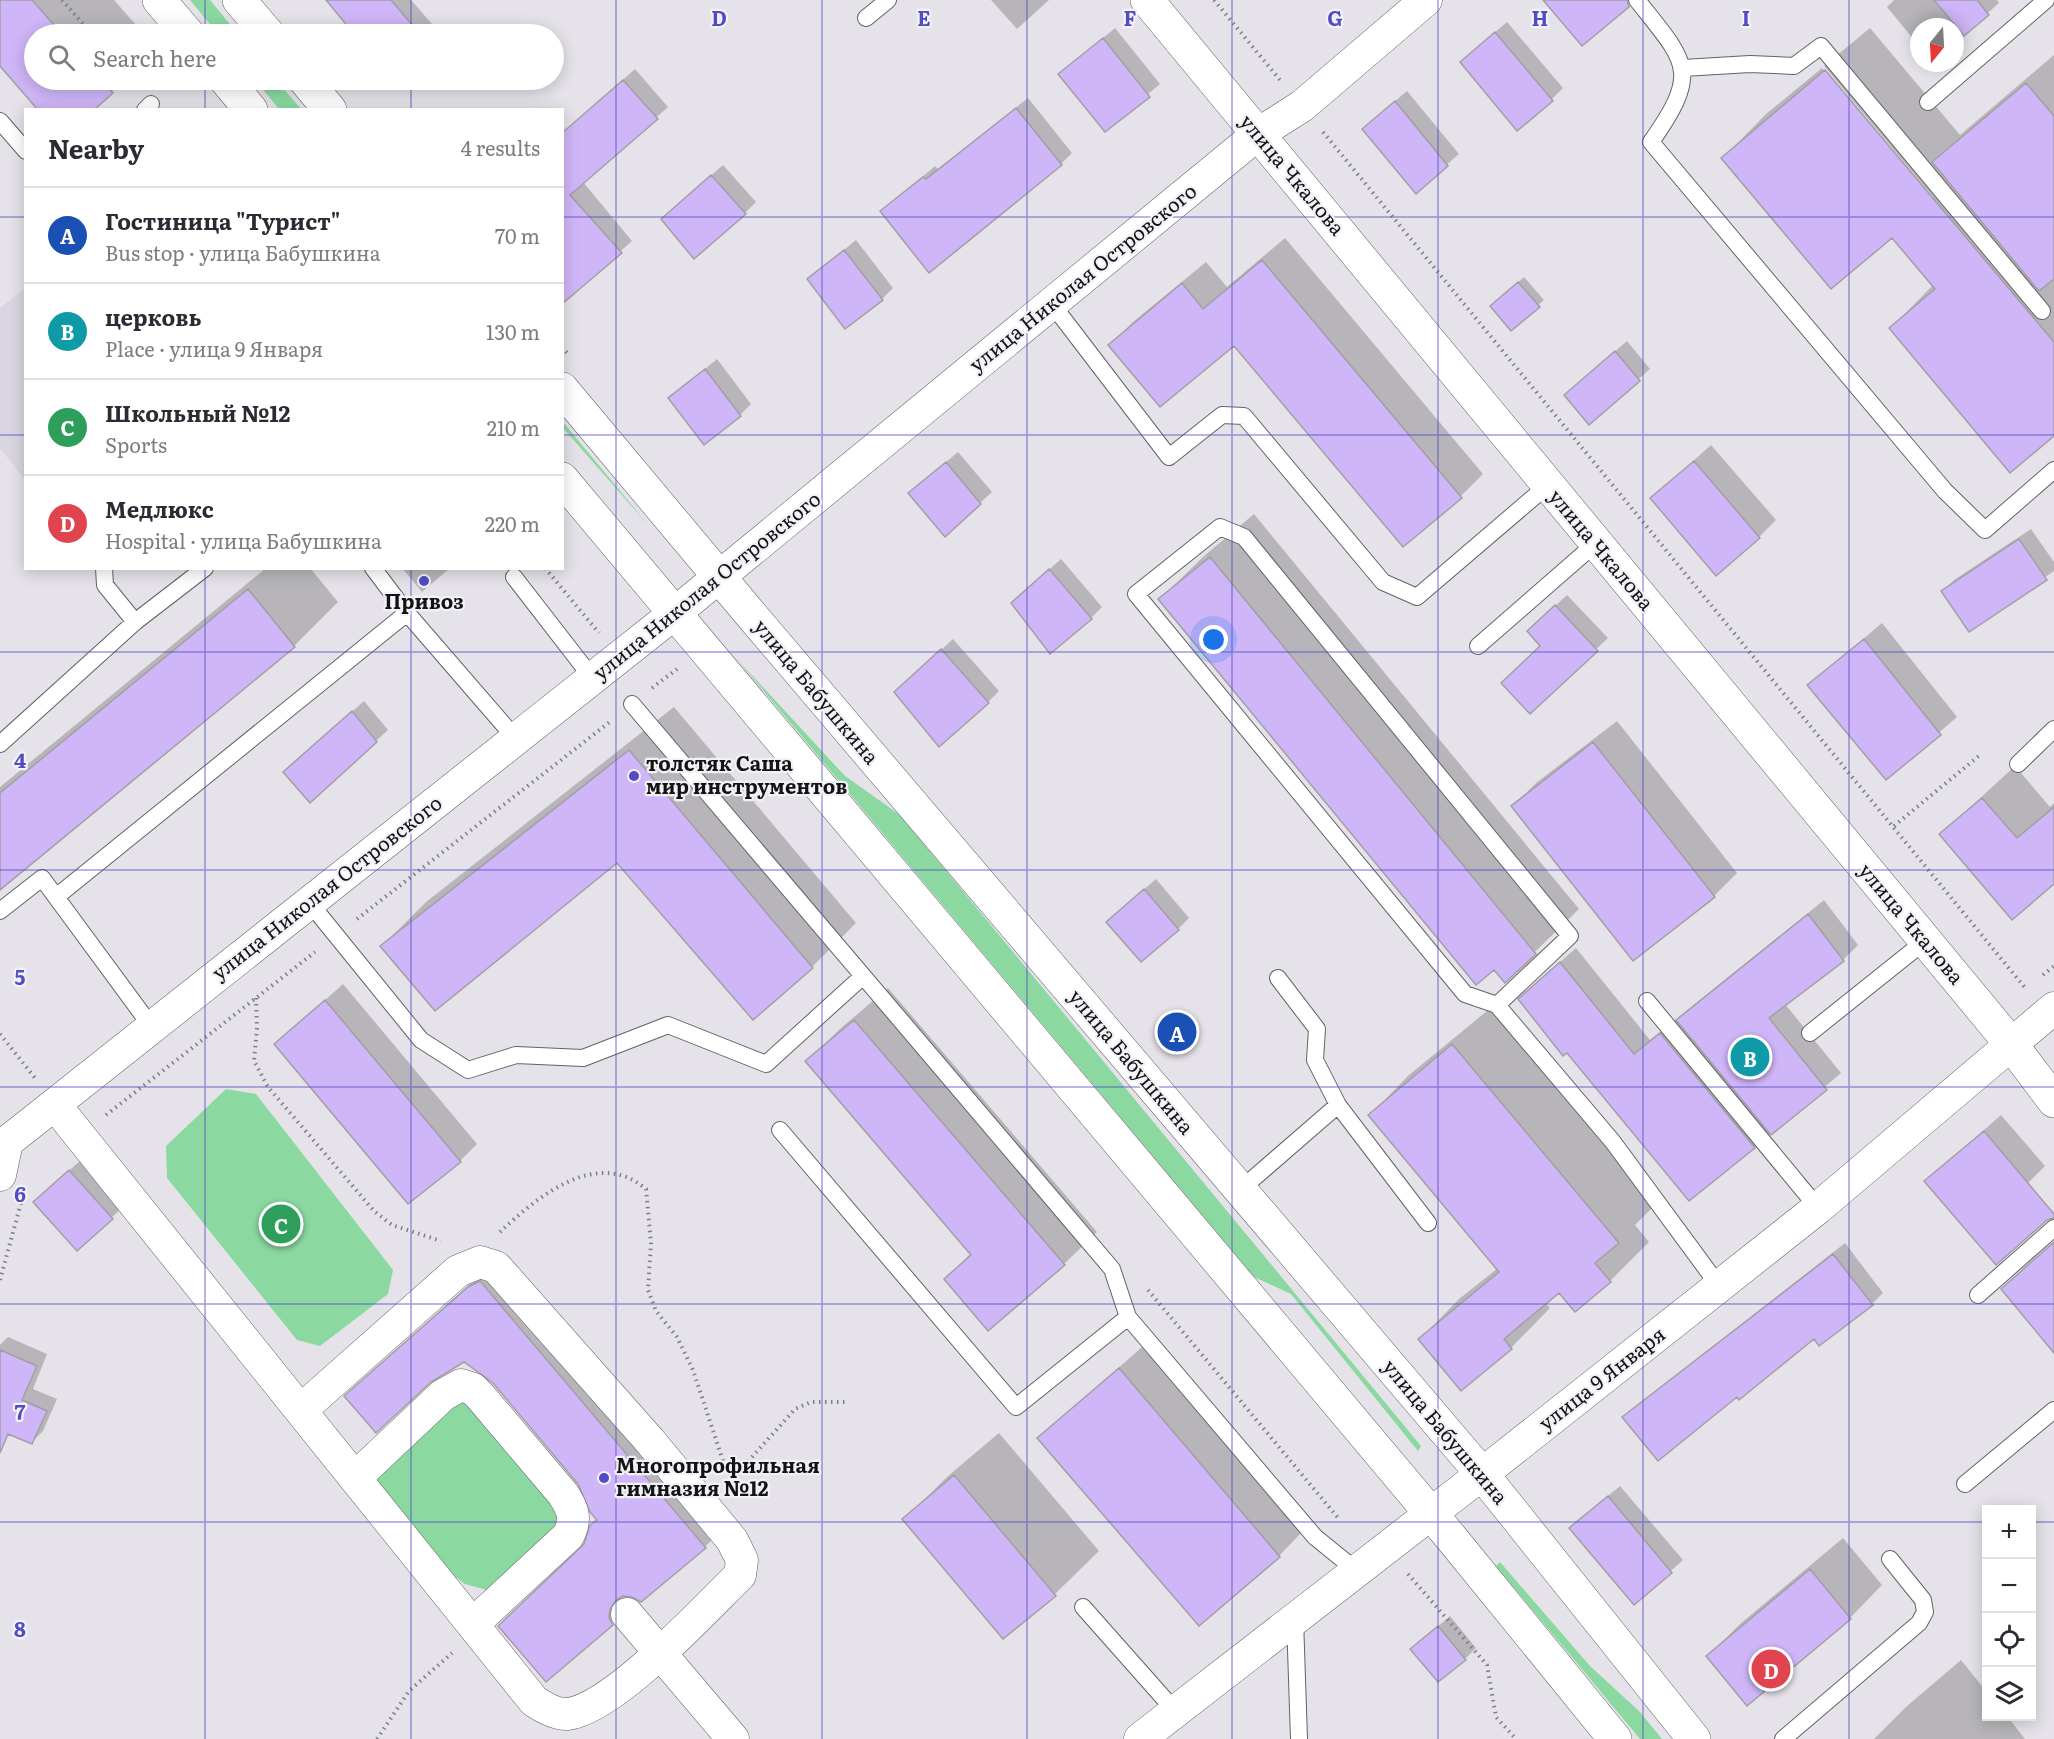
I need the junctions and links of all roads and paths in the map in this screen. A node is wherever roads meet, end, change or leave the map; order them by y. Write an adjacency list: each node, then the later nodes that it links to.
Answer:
1 (62, 0): 11 (path)
2 (159, 0): 12 (main road)
3 (239, 0): 13 (main road)
4 (888, 0): 10 (lane)
5 (1147, 0): 22 (main road, улица Чкалова)
6 (1214, 0): 18 (path)
7 (1426, 0): 18 (street, улица Николая Островского)
8 (1637, 0): 14 (lane)
9 (2046, 0): 17 (lane)
10 (866, 18)
11 (83, 24)
12 (179, 24)
13 (259, 24)
14 (1683, 68): 25 (lane); 27 (lane)
15 (234, 90): 19 (main road)
16 (313, 90): 20 (main road)
17 (1928, 102)
18 (1302, 106): 22 (street, улица Николая Островского); 47 (path)
19 (249, 108)
20 (328, 108)
21 (0, 121): 23 (lane)
22 (1258, 134): 24 (street, улица Николая Островского); 29 (main road, улица Чкалова)
23 (24, 149)
24 (1052, 304): 29 (lane); 35 (street, улица Николая Островского)
25 (2042, 311)
26 (564, 391): 35 (main road, улица Бабушкина)
27 (2054, 470)
28 (564, 481): 37 (main road)
29 (1548, 485): 30 (main road, улица Чкалова)
30 (1596, 543): 39 (lane); 51 (main road, улица Чкалова)
31 (104, 570): 38 (lane)
32 (201, 570): 38 (lane)
33 (375, 570): 36 (lane)
34 (513, 577): 40 (lane)
35 (719, 577): 37 (street, улица Николая Островского); 71 (main road, улица Бабушкина)
36 (407, 613): 43 (lane); 48 (lane)
37 (675, 613): 40 (street, улица Николая Островского); 86 (main road)
38 (135, 622): 44 (lane)
39 (1479, 646)
40 (593, 679): 43 (street, улица Николая Островского)
41 (632, 704): 53 (lane)
42 (2054, 729): 46 (lane)
43 (516, 739): 49 (street, улица Николая Островского)
44 (0, 744)
45 (1980, 755): 47 (path)
46 (2018, 764)
47 (1894, 826): 56 (path)
48 (56, 897): 50 (lane); 61 (lane)
49 (309, 902): 53 (lane); 61 (street, улица Николая Островского)
50 (0, 911)
51 (1924, 941): 62 (lane); 64 (main road, улица Чкалова)
52 (2054, 966): 55 (path)
53 (863, 976): 78 (lane)
54 (1278, 978): 67 (lane)
55 (2040, 978)
56 (2033, 984)
57 (256, 998): 75 (path)
58 (1647, 1001): 72 (lane)
59 (1497, 1005): 59 (lane); 76 (lane)
60 (2054, 1008): 64 (street, улица 9 Января)
61 (151, 1026): 66 (street, улица Николая Островского)
62 (1810, 1033)
63 (0, 1034): 66 (path)
64 (2011, 1044): 65 (main road, улица Чкалова); 72 (street, улица 9 Января)
65 (2054, 1101)
66 (55, 1105): 69 (street, улица Николая Островского); 80 (street)
67 (1338, 1105): 71 (lane); 73 (lane)
68 (780, 1130): 78 (lane)
69 (4, 1137): 70 (street, улица Николая Островского)
70 (0, 1175)
71 (1240, 1190): 82 (main road, улица Бабушкина)
72 (1818, 1208): 76 (street, улица 9 Января)
73 (1428, 1223)
74 (2054, 1228): 77 (lane)
75 (474, 1265): 80 (street); 85 (street); 85 (path)
76 (1719, 1286): 82 (street, улица 9 Января)
77 (1978, 1295)
78 (1128, 1317): 88 (lane)
79 (847, 1402): 85 (path)
80 (301, 1410): 83 (street)
81 (2054, 1410): 84 (lane)
82 (1482, 1474): 86 (street, улица 9 Января); 99 (main road, улица Бабушкина)
83 (356, 1478): 92 (street); 92 (street)
84 (1965, 1484)
85 (715, 1506): 92 (street)
86 (1431, 1514): 88 (street, улица 9 Января); 98 (main road)
87 (1890, 1559): 100 (lane)
88 (1357, 1571): 91 (street, улица 9 Января)
89 (1083, 1607): 93 (lane)
90 (627, 1614): 95 (street)
91 (1295, 1619): 93 (street, улица 9 Января); 97 (lane)
92 (479, 1629): 94 (path)
93 (1176, 1712): 96 (street, улица 9 Января)
94 (377, 1739)
95 (733, 1739)
96 (1140, 1739)
97 (1299, 1739)
98 (1615, 1739)
99 (1694, 1739)
100 (1783, 1739)

